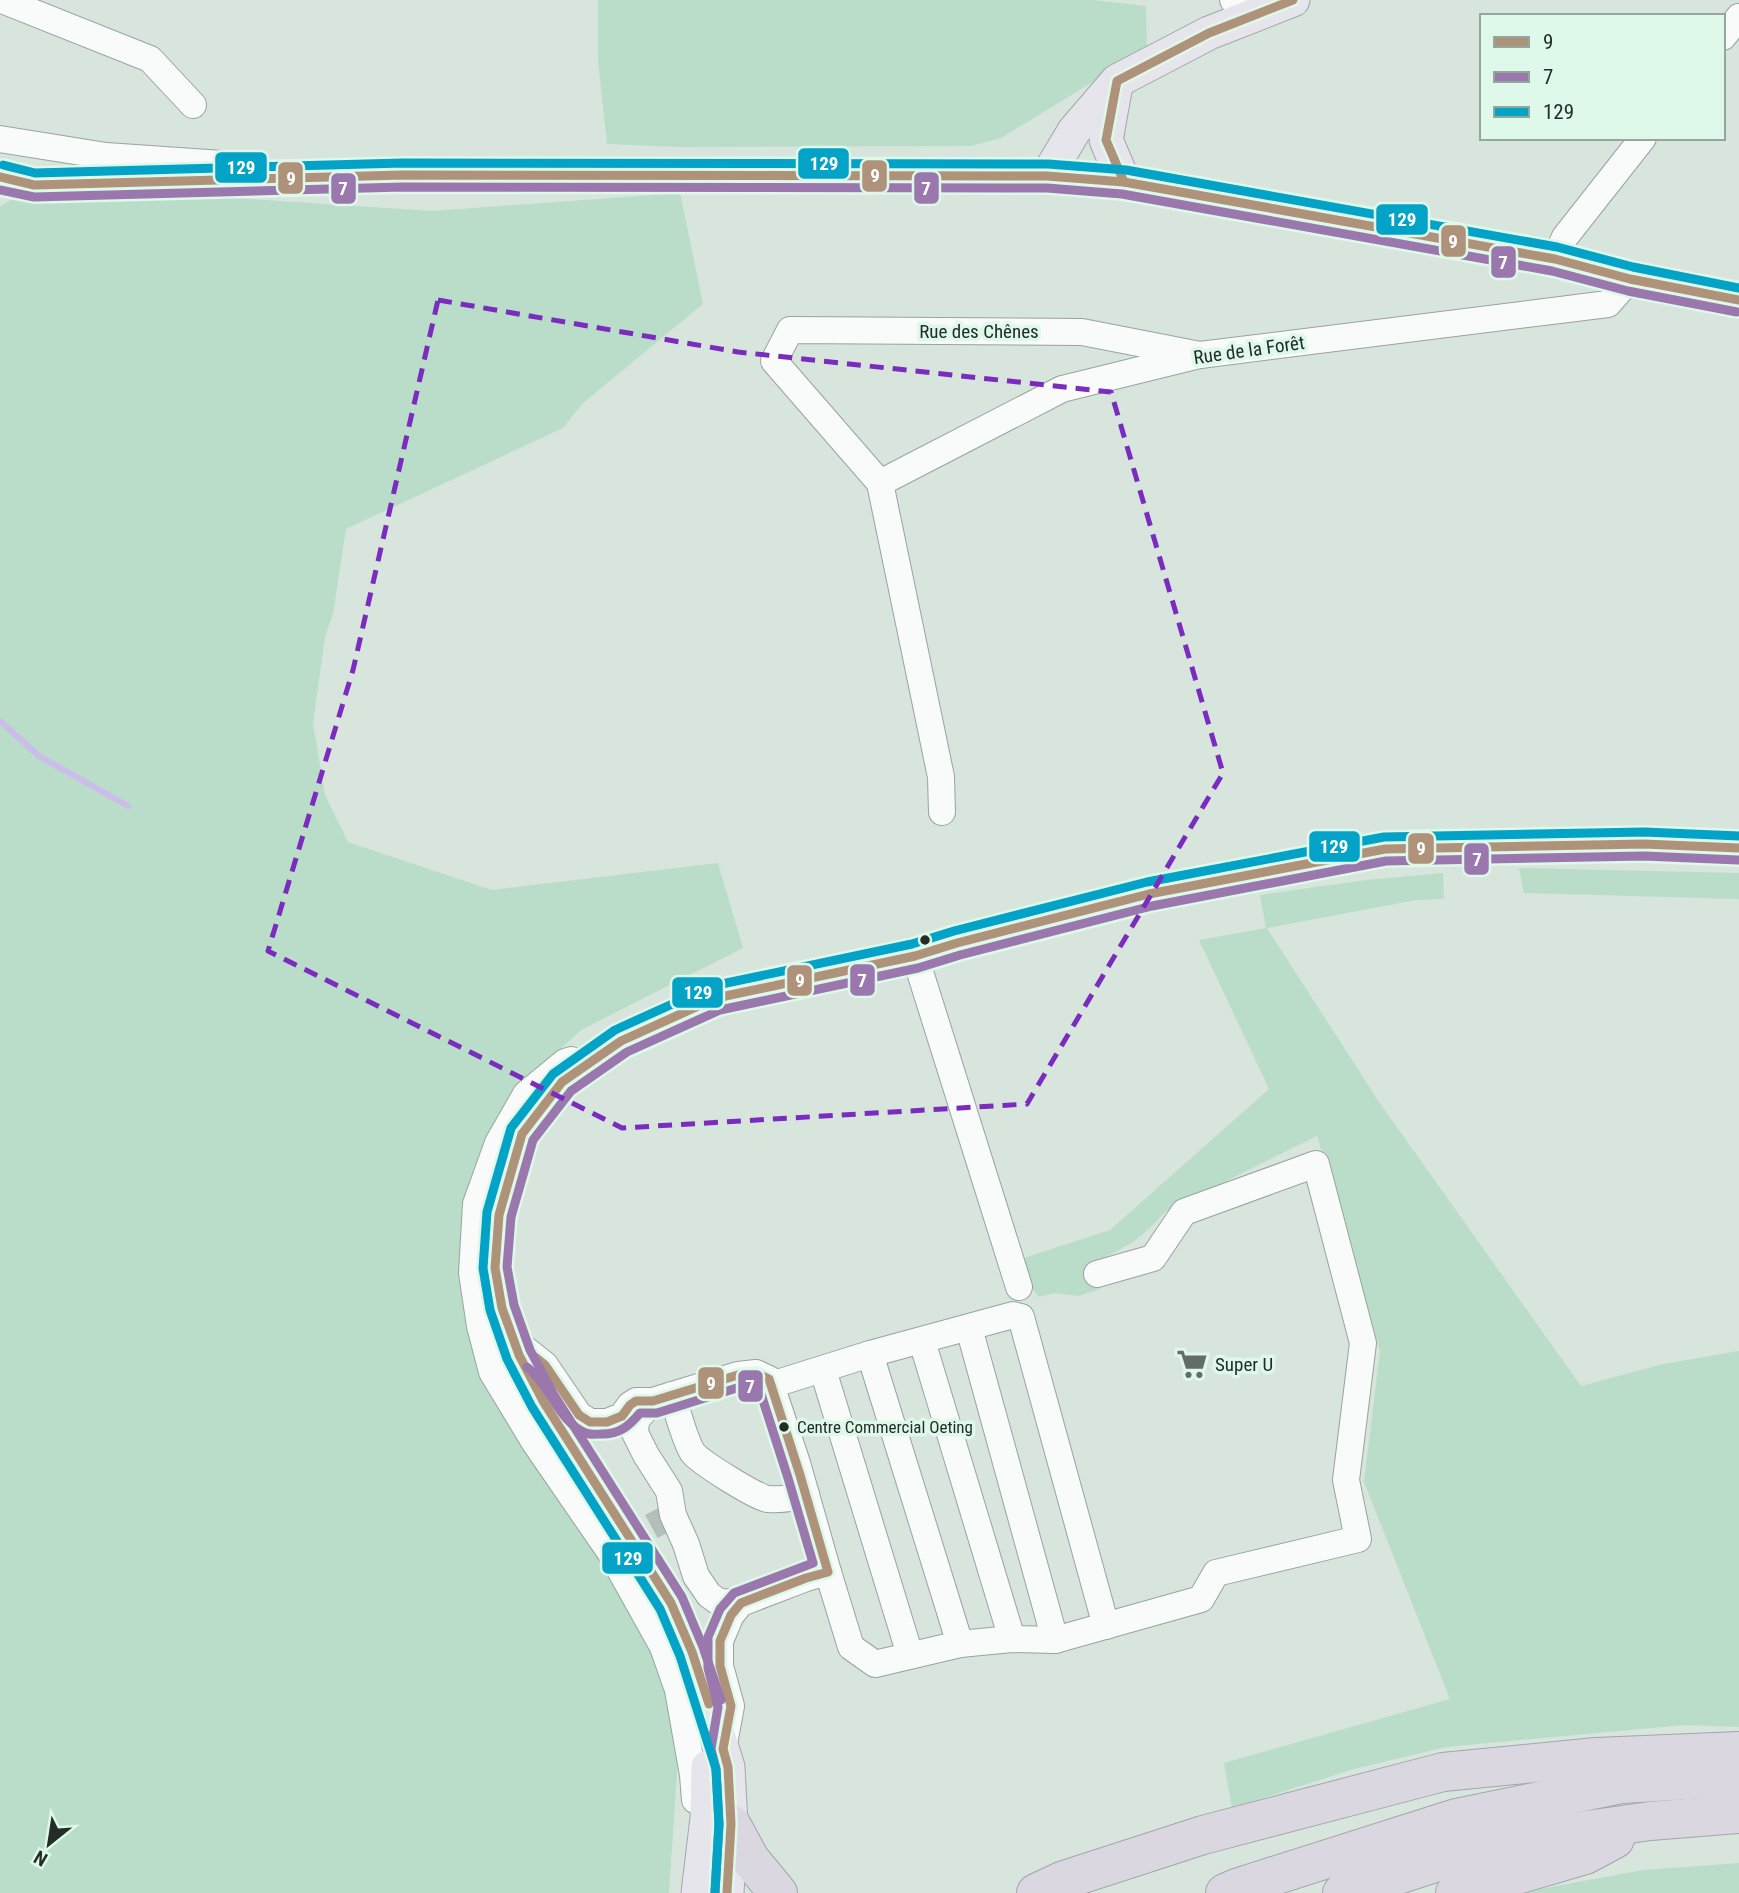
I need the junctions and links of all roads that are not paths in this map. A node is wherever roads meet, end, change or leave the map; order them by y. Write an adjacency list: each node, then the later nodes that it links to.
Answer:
1 (2, 0): 7 (street)
2 (1293, 0): 3 (main road)
3 (1240, 9): 6 (main road)
4 (1739, 17): 5 (street)
5 (1725, 34)
6 (1117, 81): 11 (main road); 13 (main road)
7 (193, 105)
8 (0, 139): 10 (street)
9 (1641, 140): 14 (street)
10 (403, 175): 11 (main road); 12 (main road)
11 (1047, 176): 13 (main road)
12 (0, 177)
13 (1124, 183): 14 (main road)
14 (1555, 259): 15 (main road)
15 (1630, 279): 16 (main road); 17 (street, Rue de la Forêt)
16 (1739, 300)
17 (1200, 355): 18 (street, Rue de la Forêt); 18 (street, Rue des Chênes)
18 (880, 483): 19 (street)
19 (942, 812)
20 (1739, 848): 21 (main road)
21 (915, 956): 22 (main road); 24 (street)
22 (621, 1041): 26 (main road); 47 (street)
23 (1097, 1274): 35 (street)
24 (1019, 1287)
25 (969, 1328): 27 (street); 35 (street); 37 (street)
26 (514, 1341): 31 (street); 40 (main road)
27 (922, 1341): 28 (street); 36 (street)
28 (870, 1354): 29 (street); 38 (street)
29 (823, 1370): 30 (street); 39 (street)
30 (771, 1385): 31 (street); 32 (street)
31 (663, 1398): 32 (street); 34 (street)
32 (806, 1494): 33 (street)
33 (828, 1572): 34 (street); 39 (street)
34 (741, 1602): 41 (street)
35 (1106, 1626): 37 (street)
36 (1012, 1639): 37 (street); 38 (street)
37 (1055, 1640)
38 (960, 1644): 39 (street)
39 (910, 1655)
40 (709, 1704): 41 (main road); 45 (main road)
41 (723, 1749): 45 (main road)
42 (1739, 1751): 50 (highway)
43 (1739, 1777): 51 (highway)
44 (1739, 1814): 46 (highway)
45 (719, 1821): 47 (main road); 48 (main road); 49 (highway)
46 (1650, 1821): 52 (highway); 53 (highway)
47 (700, 1878)
48 (727, 1893)
49 (778, 1893)
50 (1036, 1893)
51 (1225, 1893)
52 (1342, 1893)
53 (1455, 1893)

